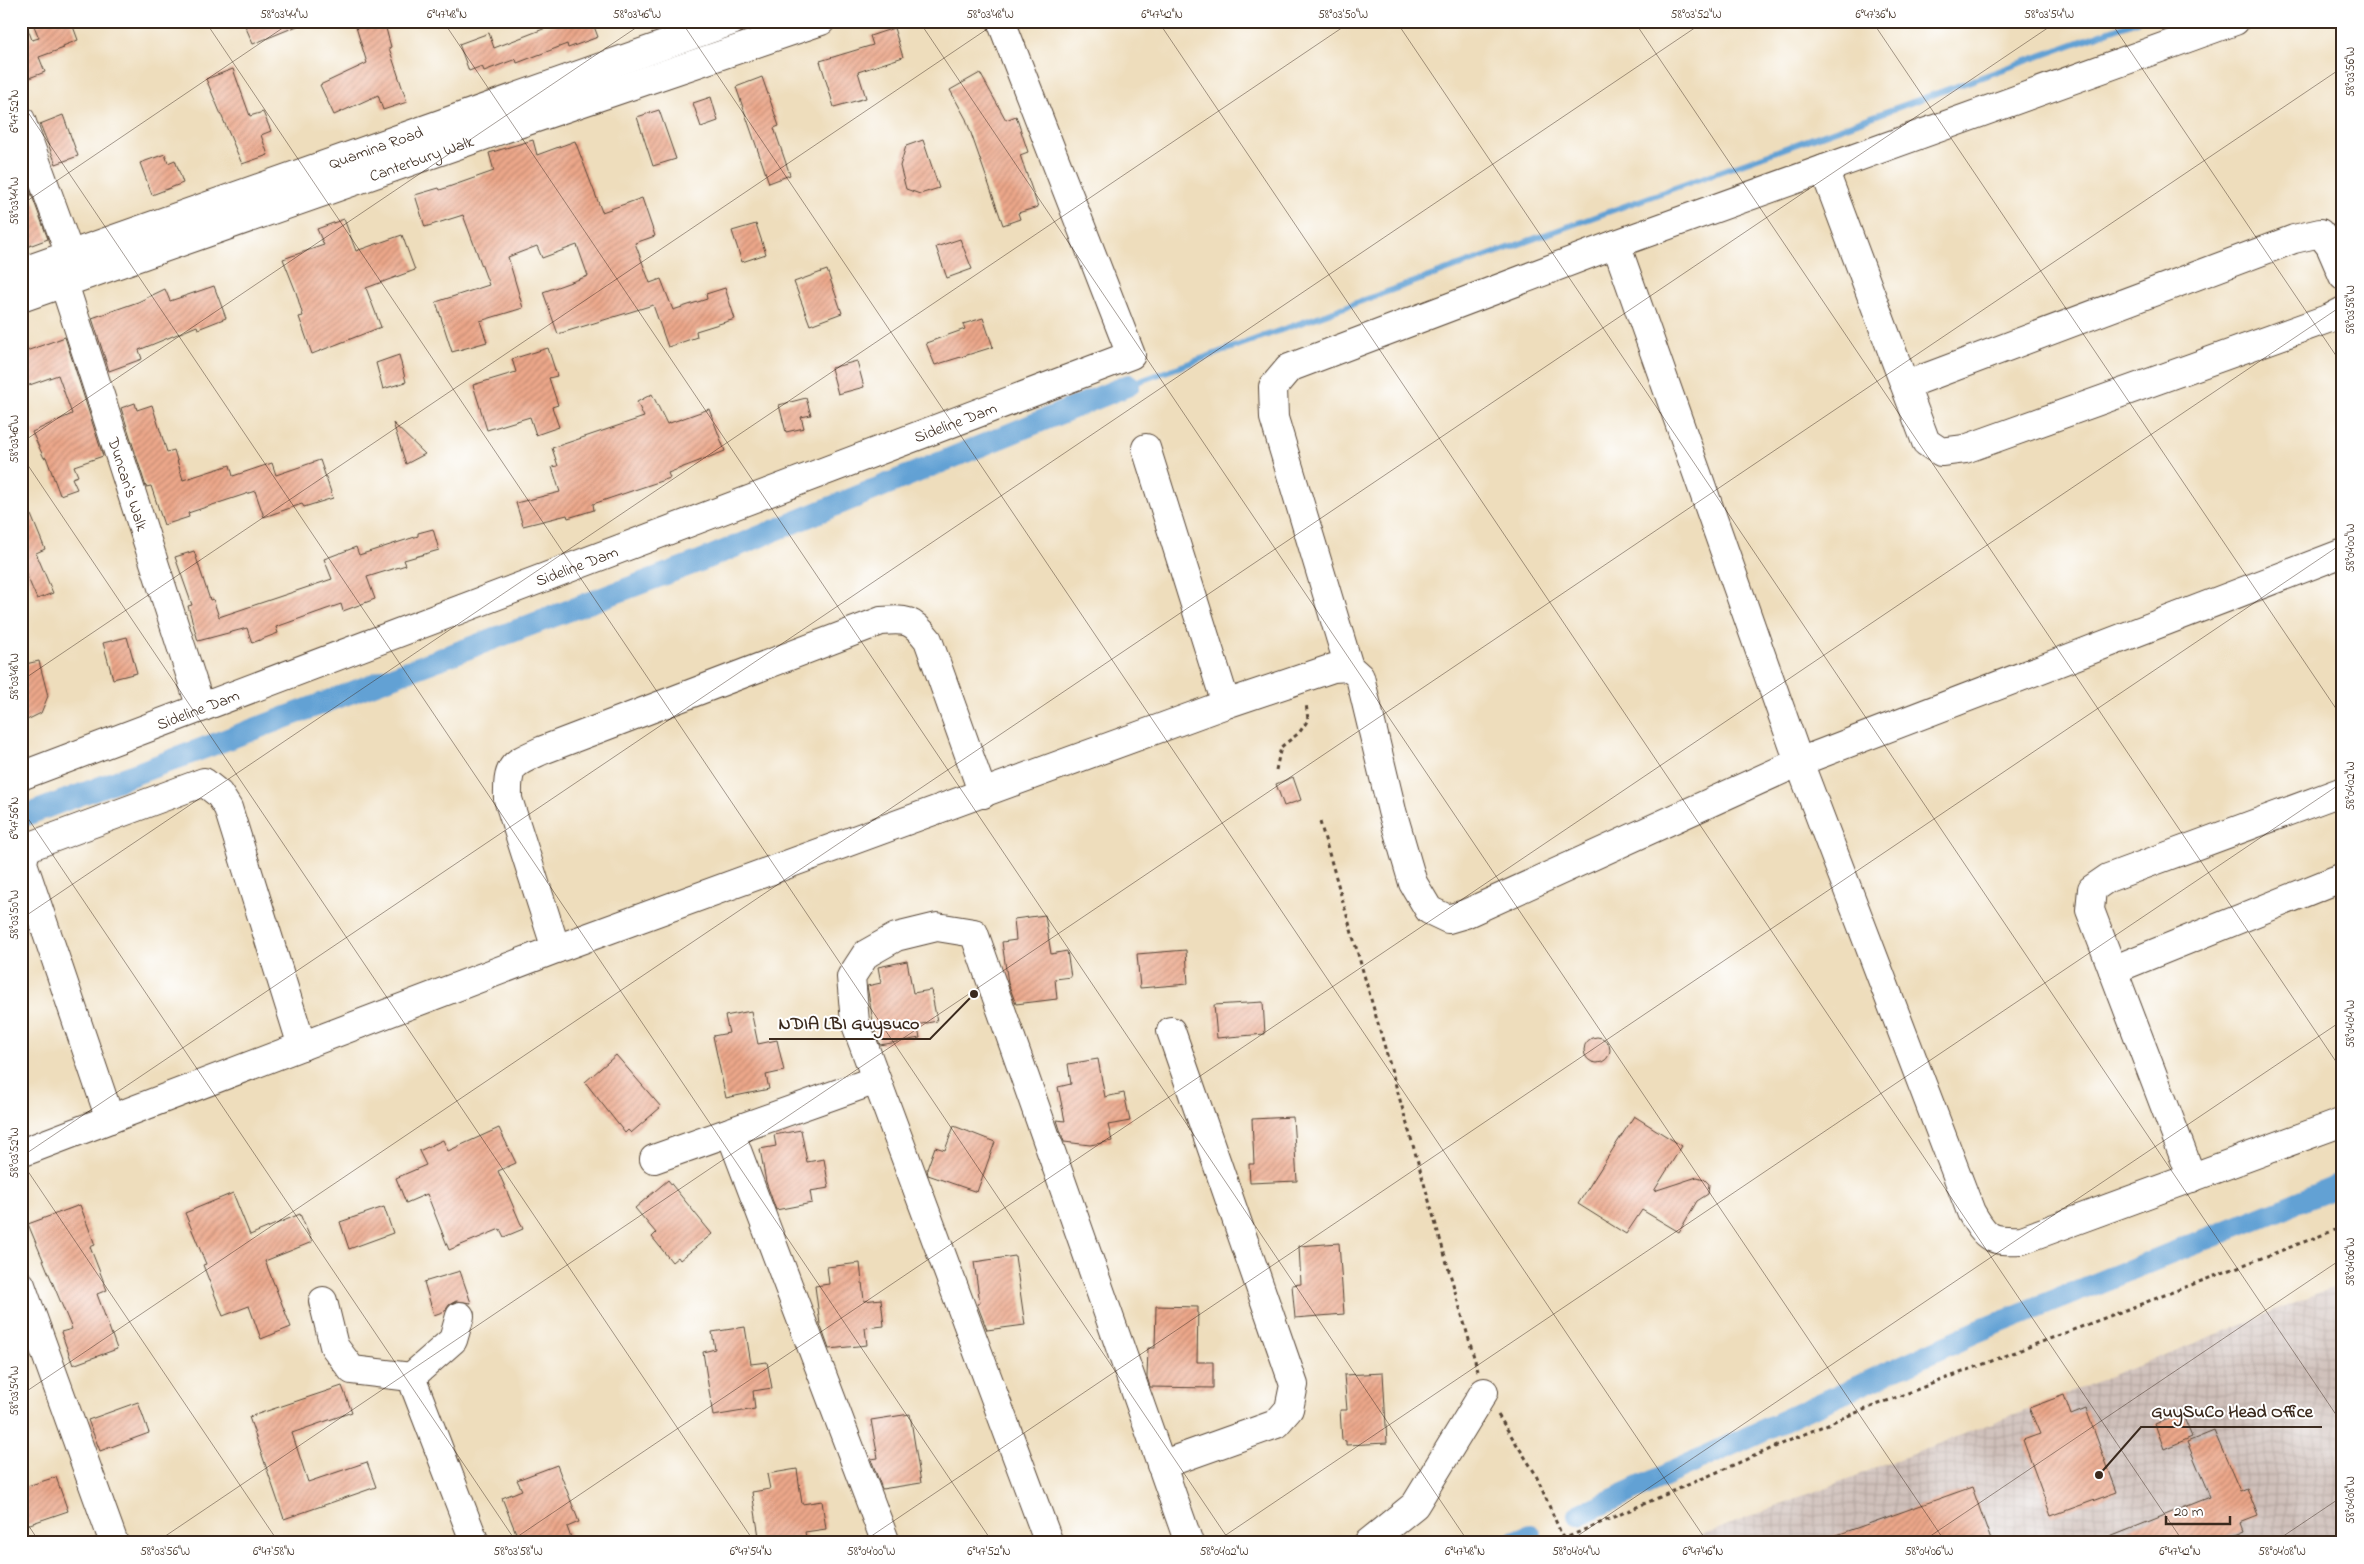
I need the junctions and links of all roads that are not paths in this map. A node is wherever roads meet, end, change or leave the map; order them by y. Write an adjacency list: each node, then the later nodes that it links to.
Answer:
1 (732, 21): 8 (street, Quamina Road)
2 (821, 21): 8 (street, Canterbury Walk)
3 (1001, 21): 18 (street, Sideline Dam)
4 (2235, 21): 6 (street)
5 (21, 120): 8 (street, Duncan's Walk)
6 (1824, 169): 7 (street); 13 (street)
7 (1616, 244): 16 (street); 19 (street)
8 (62, 269): 9 (street, Quamina Road); 11 (street, Canterbury Walk); 18 (street, Duncan's Walk)
9 (21, 272)
10 (2343, 276): 13 (street)
11 (21, 298)
12 (2343, 311): 13 (street)
13 (1906, 385)
14 (1146, 448): 17 (street)
15 (2343, 553): 19 (street)
16 (1349, 667): 17 (street); 19 (street)
17 (1226, 704): 22 (street)
18 (201, 708): 20 (street, Sideline Dam)
19 (1799, 762): 34 (street)
20 (21, 776)
21 (2343, 791): 25 (street)
22 (983, 794): 24 (street); 24 (street)
23 (2343, 877): 25 (street)
24 (556, 948): 27 (street)
25 (2113, 970): 34 (street)
26 (1171, 1031): 40 (street)
27 (302, 1046): 29 (street); 29 (street)
28 (876, 1080): 31 (street); 40 (street); 44 (street)
29 (110, 1120): 32 (street)
30 (2343, 1122): 34 (street)
31 (730, 1132): 33 (street); 43 (street)
32 (21, 1153)
33 (654, 1159)
34 (2192, 1178)
35 (21, 1284): 41 (street)
36 (323, 1301): 38 (street)
37 (460, 1316): 38 (street)
38 (411, 1377): 42 (street)
39 (1484, 1392): 46 (street)
40 (1162, 1465): 45 (street)
41 (114, 1543)
42 (475, 1543)
43 (886, 1543)
44 (1049, 1543)
45 (1189, 1543)
46 (1368, 1543)

